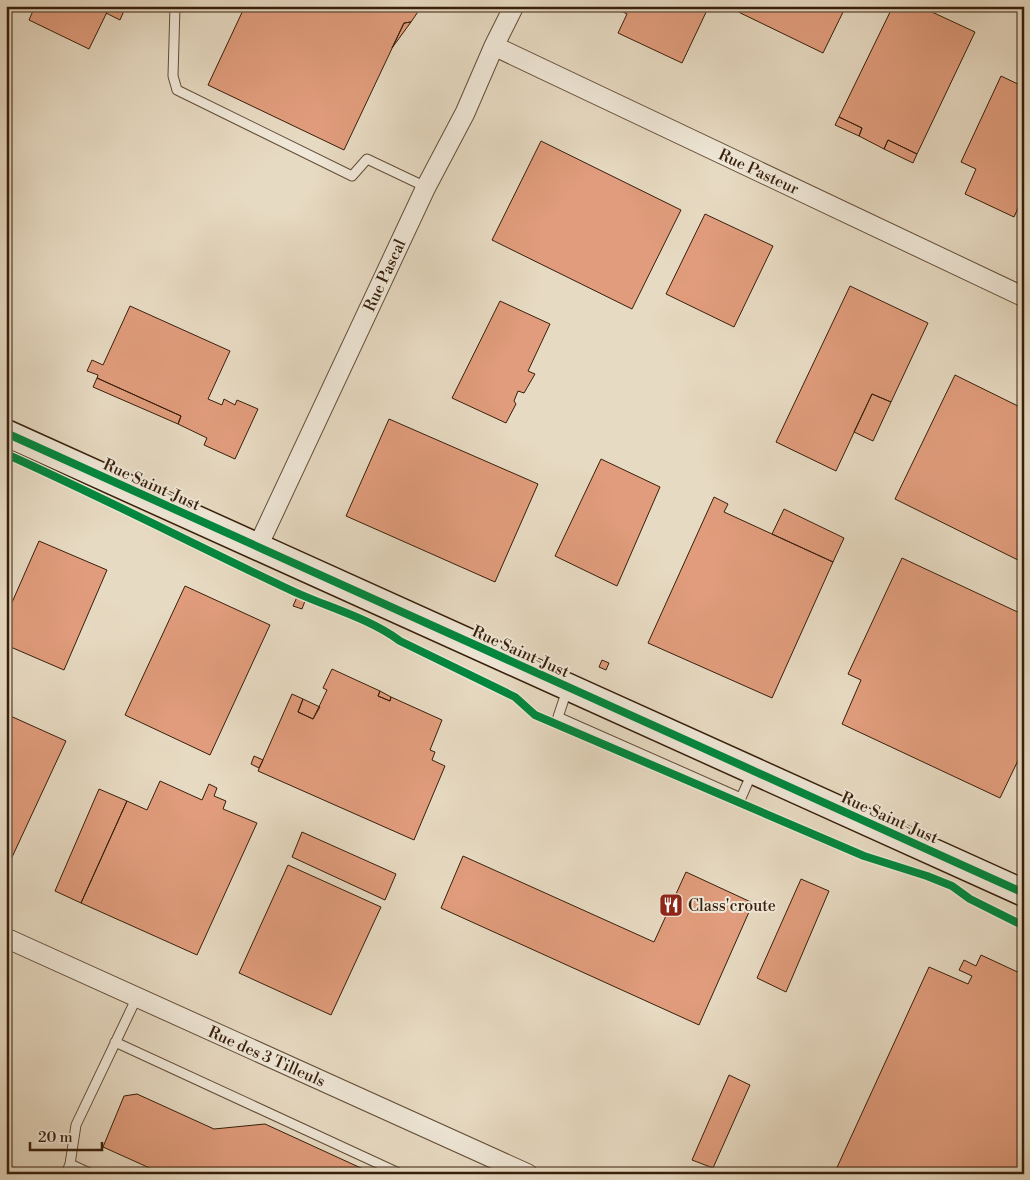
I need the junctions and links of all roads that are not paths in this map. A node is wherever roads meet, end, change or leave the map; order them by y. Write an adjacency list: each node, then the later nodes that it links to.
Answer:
1 (175, 6): 4 (lane)
2 (514, 6): 3 (street, Rue Pascal)
3 (494, 46): 4 (street, Rue Pascal); 5 (street, Rue Pasteur)
4 (426, 187): 7 (street, Rue Pascal)
5 (1024, 297)
6 (6, 433): 7 (street, Rue Saint-Just)
7 (258, 546): 8 (street, Rue Saint-Just)
8 (1024, 893)
9 (6, 938): 10 (street, Rue des 3 Tilleuls)
10 (137, 997): 11 (lane); 16 (street, Rue des 3 Tilleuls)
11 (115, 1042): 12 (lane); 15 (lane)
12 (70, 1164): 13 (lane); 14 (lane)
13 (66, 1174)
14 (92, 1174)
15 (401, 1174)
16 (528, 1174)

